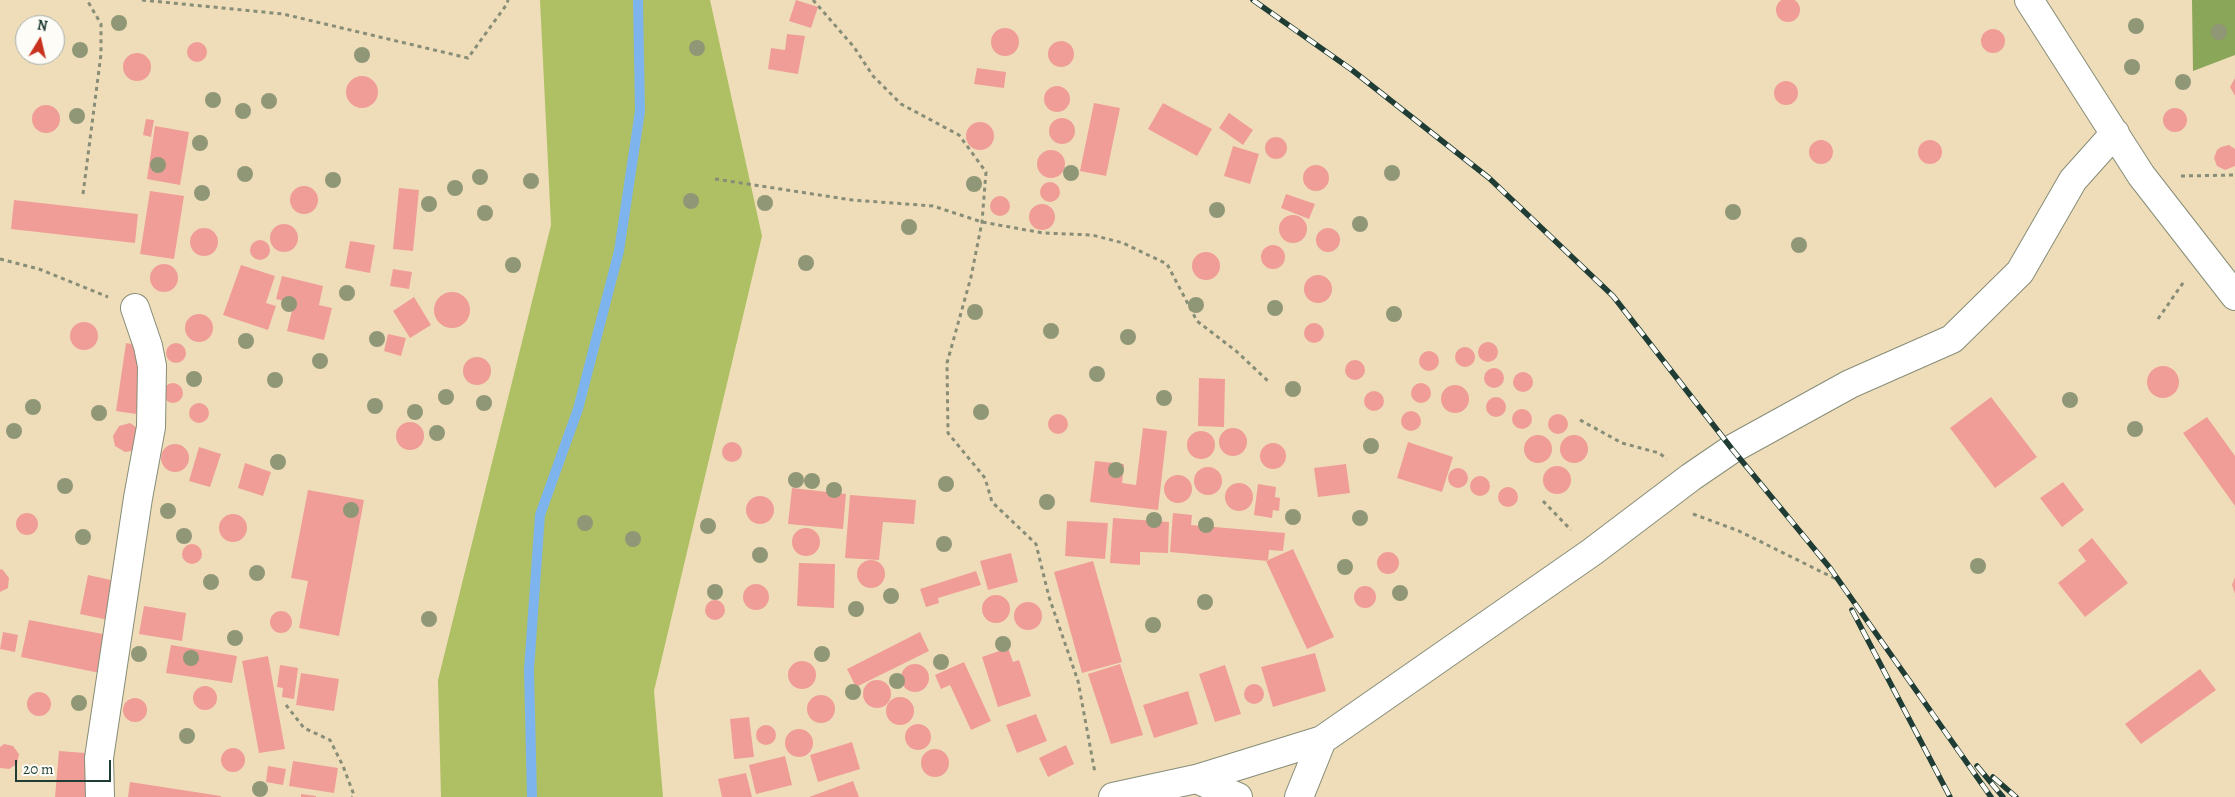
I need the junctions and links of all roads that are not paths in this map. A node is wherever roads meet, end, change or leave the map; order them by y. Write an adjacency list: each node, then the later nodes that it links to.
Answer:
1 (2029, 0): 2 (street)
2 (2115, 133): 3 (street); 5 (street)
3 (2235, 296)
4 (135, 308): 8 (street)
5 (1322, 740): 6 (street); 10 (street)
6 (1196, 779): 7 (street); 9 (street)
7 (1104, 788)
8 (100, 797)
9 (1238, 797)
10 (1299, 797)

